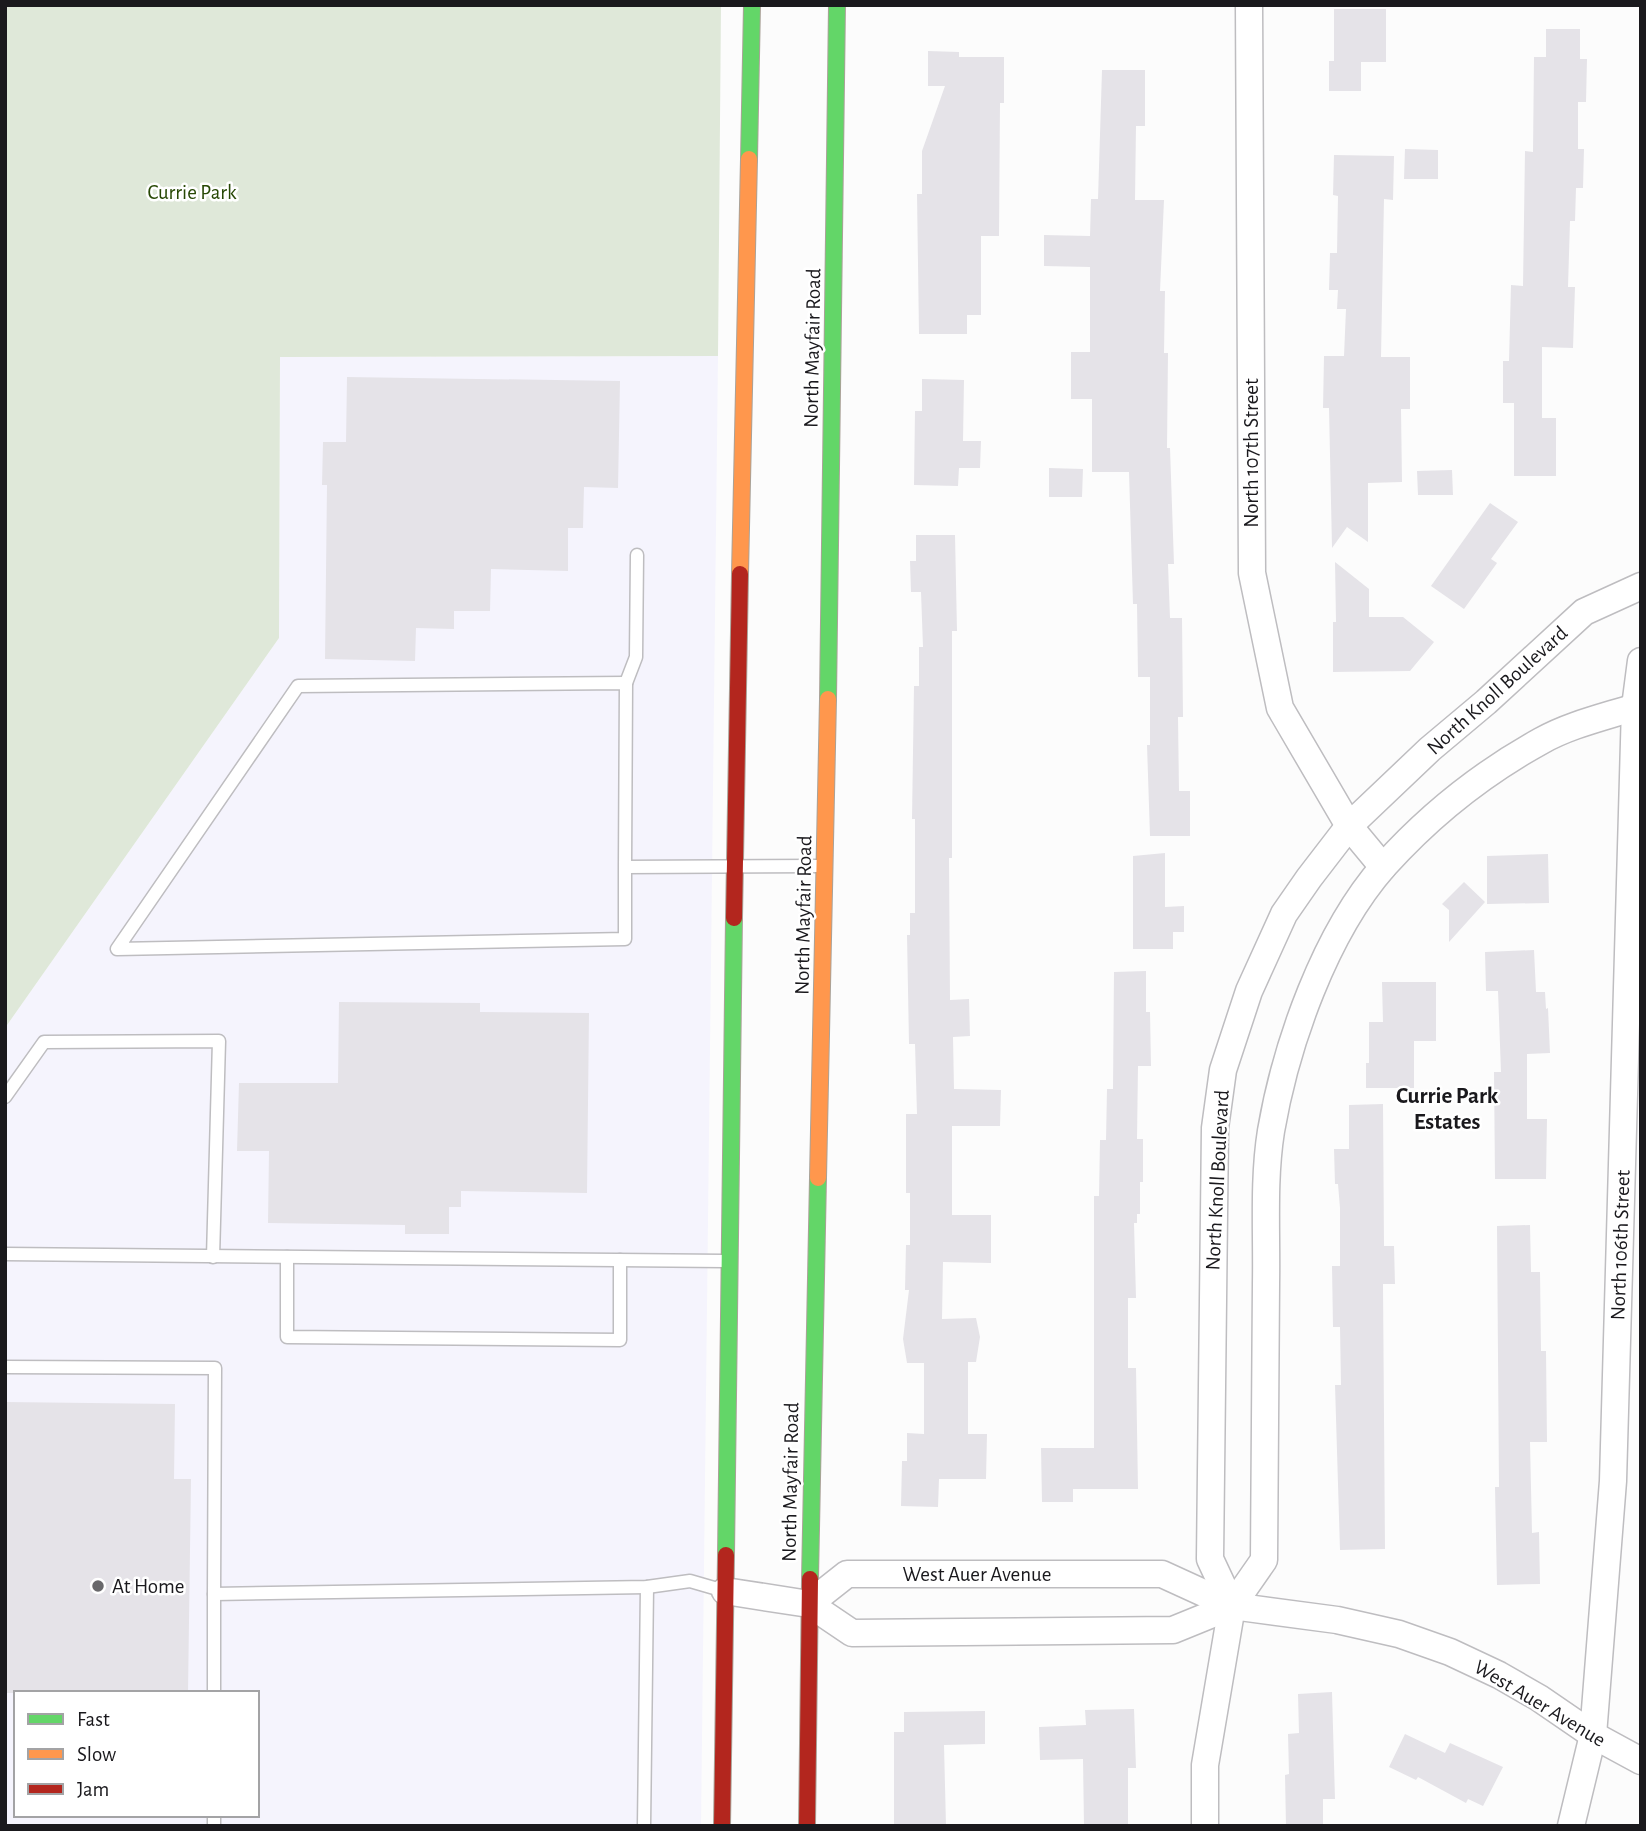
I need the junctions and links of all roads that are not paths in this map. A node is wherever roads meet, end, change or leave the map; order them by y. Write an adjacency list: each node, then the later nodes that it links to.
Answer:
1 (752, 5): 12 (main road)
2 (837, 5): 10 (main road, North Mayfair Road)
3 (1249, 5): 9 (street, North 107th Street)
4 (637, 555): 7 (lane)
5 (1641, 586): 9 (street, North Knoll Boulevard)
6 (1641, 661): 8 (street, North 106th Street)
7 (626, 683): 11 (lane); 11 (lane)
8 (1635, 707): 13 (street); 27 (street, North 106th Street)
9 (1349, 827): 13 (street, North 107th Street); 25 (street, North Knoll Boulevard)
10 (825, 866): 12 (lane); 24 (main road, North Mayfair Road)
11 (625, 867): 12 (lane)
12 (735, 867): 19 (main road)
13 (1383, 867): 25 (street)
14 (5, 1097): 16 (lane)
15 (5, 1254): 16 (lane)
16 (213, 1257): 17 (lane)
17 (287, 1257): 18 (lane); 18 (lane)
18 (620, 1260): 19 (lane)
19 (729, 1261): 22 (main road)
20 (5, 1367): 23 (lane)
21 (647, 1587): 22 (lane); 23 (lane); 29 (lane)
22 (724, 1591): 24 (street, West Auer Avenue); 30 (main road)
23 (214, 1594): 26 (lane)
24 (809, 1604): 25 (street, West Auer Avenue); 25 (street, West Auer Avenue); 31 (main road, North Mayfair Road)
25 (1232, 1606): 27 (street, West Auer Avenue); 32 (street)
26 (214, 1691)
27 (1593, 1735): 28 (street, West Auer Avenue); 33 (street, North 106th Street)
28 (1641, 1761)
29 (644, 1826)
30 (722, 1826)
31 (807, 1826)
32 (1205, 1826)
33 (1571, 1826)

